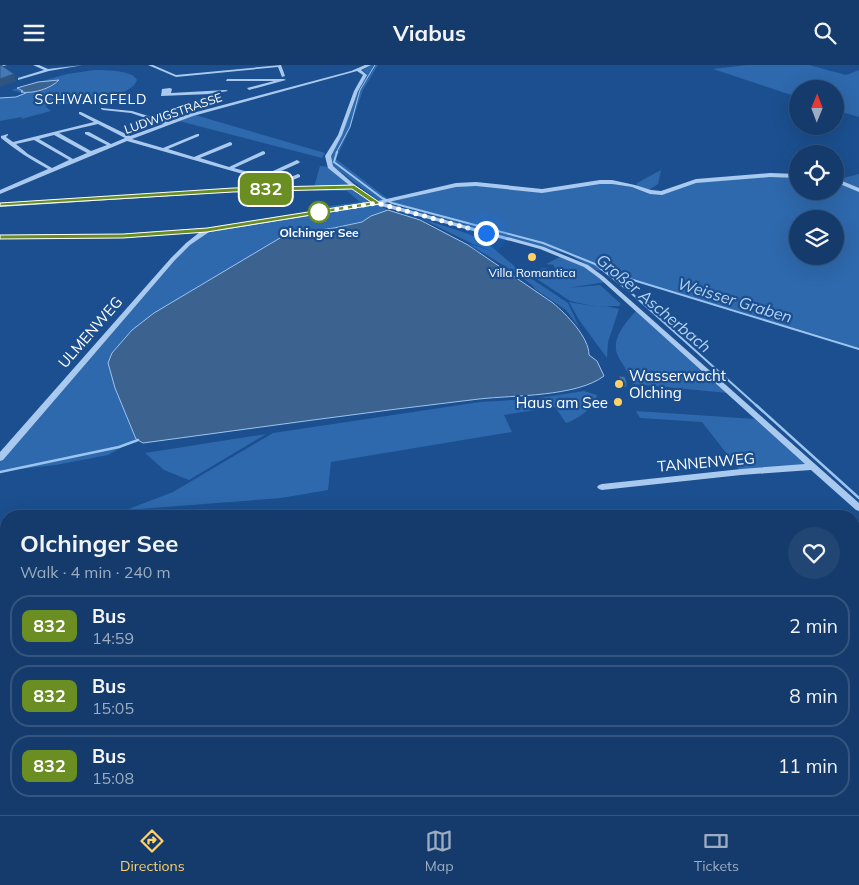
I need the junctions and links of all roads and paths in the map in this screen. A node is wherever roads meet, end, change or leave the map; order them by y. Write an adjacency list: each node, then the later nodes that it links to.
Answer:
1 (5, 65): 10 (street)
2 (36, 65): 13 (street)
3 (68, 65): 12 (street)
4 (80, 65): 12 (street)
5 (150, 65): 16 (street)
6 (222, 65): 16 (street)
7 (254, 65): 11 (street)
8 (279, 65): 11 (street); 18 (street)
9 (369, 65): 14 (street)
10 (0, 66)
11 (248, 66): 16 (street); 20 (street)
12 (73, 67): 13 (street)
13 (48, 70): 17 (street)
14 (358, 70): 26 (street, LUDWIGSTRASSE); 52 (street)
15 (23, 71): 17 (street)
16 (227, 71): 21 (street)
17 (34, 74): 19 (street)
18 (282, 77): 20 (street); 22 (street)
19 (19, 79)
20 (250, 79): 21 (street); 22 (street)
21 (227, 80): 23 (street)
22 (249, 89): 25 (street)
23 (226, 91): 24 (street); 26 (street)
24 (170, 95)
25 (258, 95)
26 (240, 101): 30 (street, LUDWIGSTRASSE)
27 (103, 109): 30 (street)
28 (81, 113): 29 (street)
29 (98, 122): 31 (street); 36 (street)
30 (168, 124): 36 (street, LUDWIGSTRASSE)
31 (55, 133): 35 (street); 41 (street)
32 (87, 133): 39 (street)
33 (6, 135): 37 (street)
34 (197, 135): 40 (street)
35 (34, 139): 37 (street); 44 (street)
36 (128, 139): 39 (street, LUDWIGSTRASSE); 40 (street)
37 (11, 144): 46 (street)
38 (230, 144): 43 (street)
39 (110, 145): 41 (street, LUDWIGSTRASSE)
40 (162, 150): 43 (street)
41 (91, 153): 44 (street, LUDWIGSTRASSE)
42 (263, 153): 47 (street)
43 (194, 159): 47 (street)
44 (72, 160): 46 (street, LUDWIGSTRASSE)
45 (296, 162): 50 (street)
46 (50, 169): 56 (street, LUDWIGSTRASSE)
47 (228, 169): 50 (street)
48 (298, 176): 54 (street)
49 (789, 176): 57 (street)
50 (262, 178): 53 (street)
51 (844, 184): 55 (street)
52 (354, 187): 54 (street); 57 (street)
53 (266, 189): 54 (street); 58 (street)
54 (279, 189)
55 (859, 190)
56 (0, 192)
57 (383, 201): 59 (street); 62 (street)
58 (0, 205)
59 (207, 230): 60 (street); 61 (street, ULMENWEG)
60 (0, 237)
61 (0, 458)
62 (813, 467): 63 (street, TANNENWEG); 64 (street)
63 (602, 487)
64 (859, 508)

